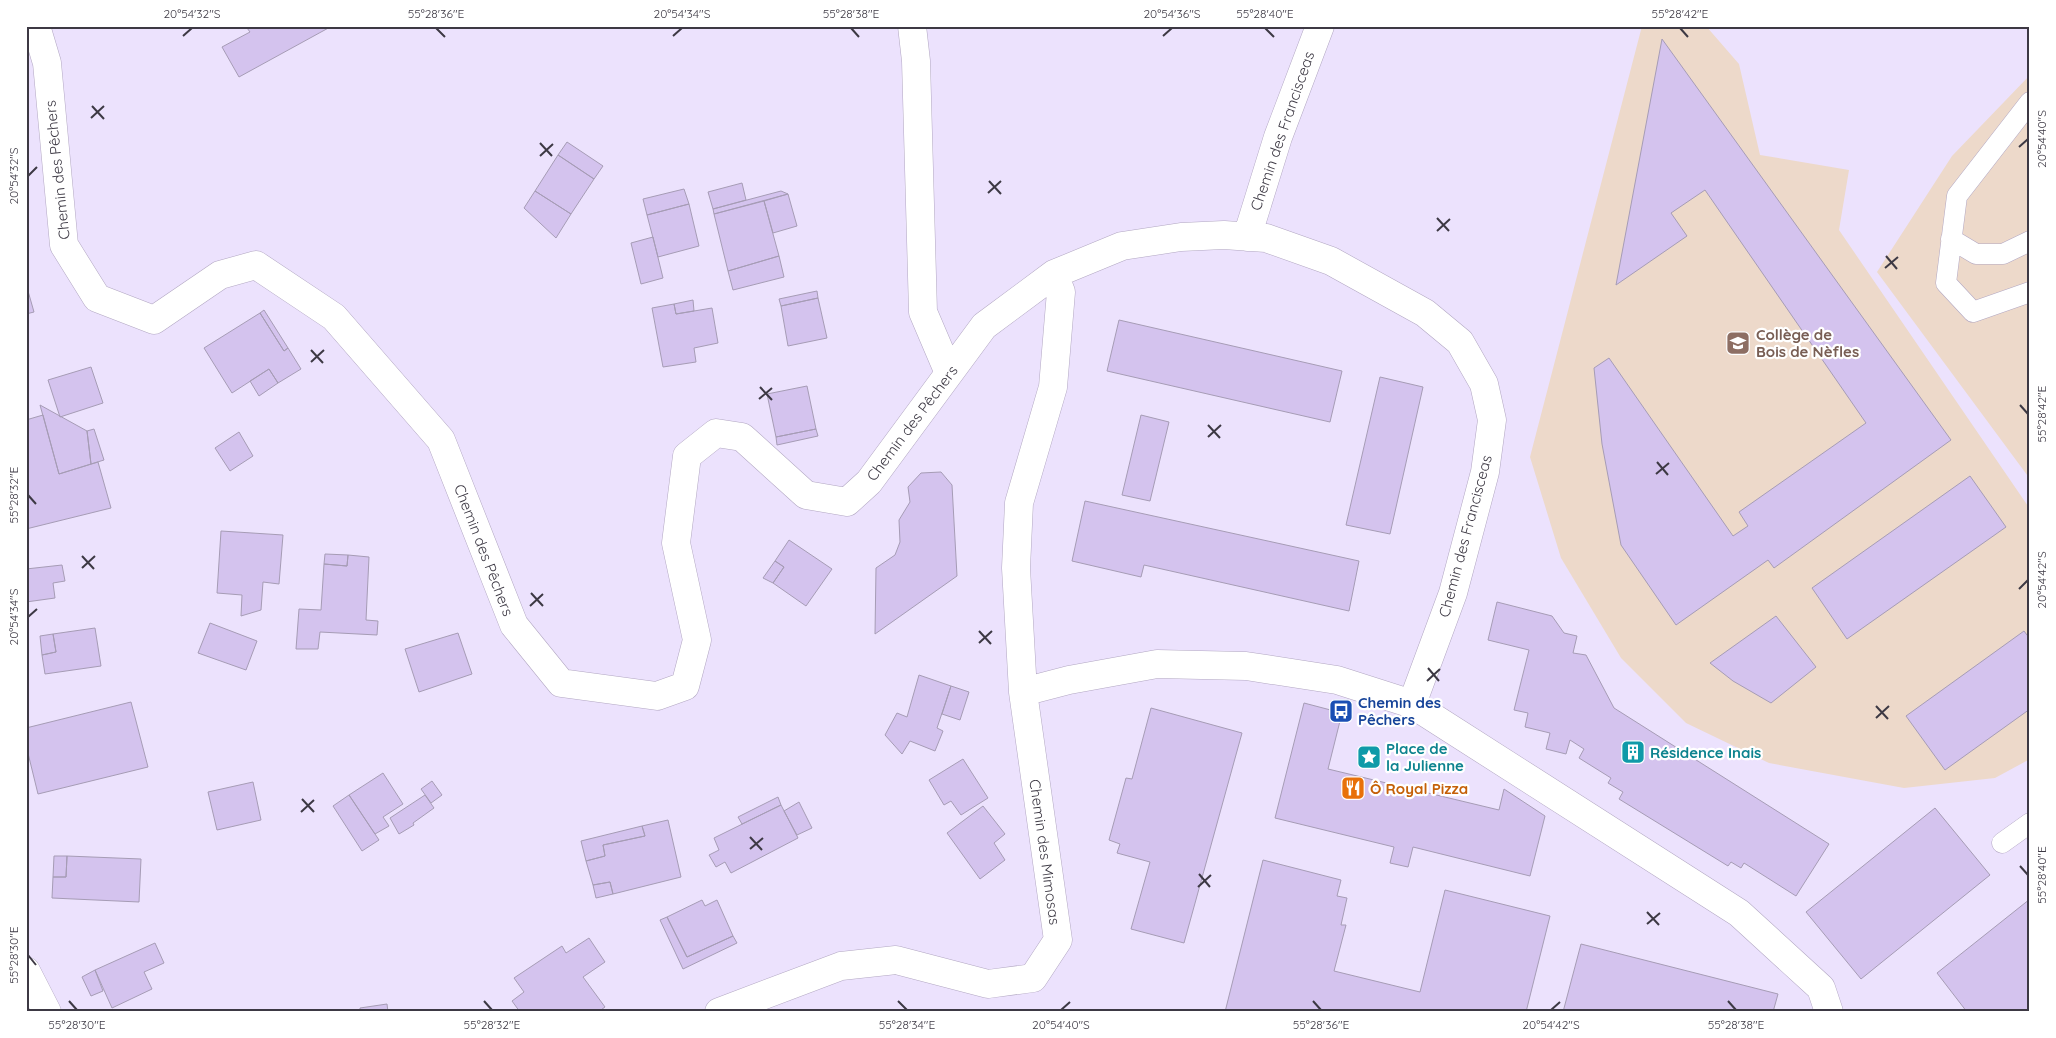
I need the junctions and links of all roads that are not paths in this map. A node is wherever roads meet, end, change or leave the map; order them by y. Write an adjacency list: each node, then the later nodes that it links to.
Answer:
1 (36, 26): 10 (street, Chemin des Pêchers)
2 (912, 26): 10 (street)
3 (1320, 26): 5 (street, Chemin des Francisceas)
4 (2030, 102): 6 (lane)
5 (1247, 237): 8 (street, Chemin des Francisceas); 12 (street, Chemin des Francisceas)
6 (1951, 240): 7 (lane); 9 (lane)
7 (2030, 240)
8 (1054, 274): 10 (street, Chemin des Pêchers); 11 (street)
9 (2030, 292)
10 (950, 373)
11 (1023, 692): 12 (street); 17 (street, Chemin des Mimosas)
12 (1412, 704): 18 (street)
13 (2030, 823): 14 (lane)
14 (2002, 843)
15 (26, 971): 16 (street)
16 (47, 1012)
17 (719, 1012)
18 (1829, 1012)

